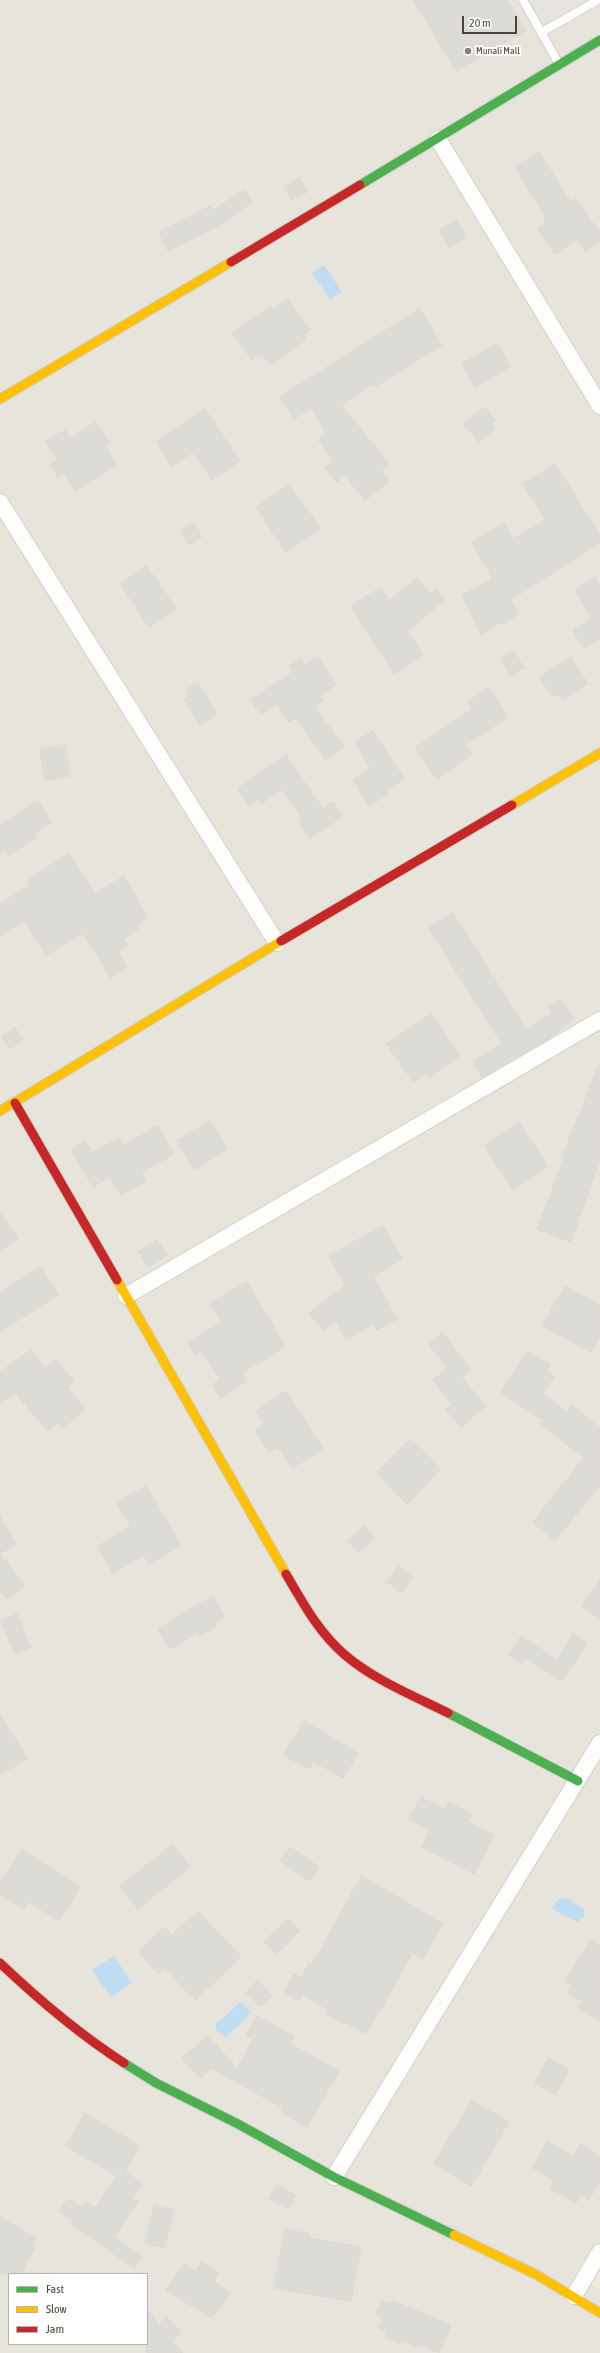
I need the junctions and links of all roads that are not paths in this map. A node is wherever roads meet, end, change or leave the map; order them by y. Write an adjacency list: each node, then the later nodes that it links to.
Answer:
1 (522, 0): 3 (lane)
2 (598, 0): 3 (lane)
3 (542, 32): 5 (lane)
4 (600, 40): 5 (street)
5 (560, 65): 6 (street)
6 (438, 139): 7 (street); 8 (street)
7 (0, 399)
8 (600, 406)
9 (0, 502): 11 (street)
10 (600, 753): 11 (street)
11 (277, 943): 13 (street)
12 (600, 1020): 15 (street)
13 (15, 1103): 14 (street); 15 (street)
14 (0, 1111)
15 (126, 1296): 17 (street)
16 (600, 1743): 17 (street)
17 (578, 1781): 19 (street)
18 (0, 1963): 19 (street)
19 (334, 2177): 21 (street)
20 (600, 2252): 21 (street)
21 (574, 2296): 22 (street)
22 (600, 2313)

